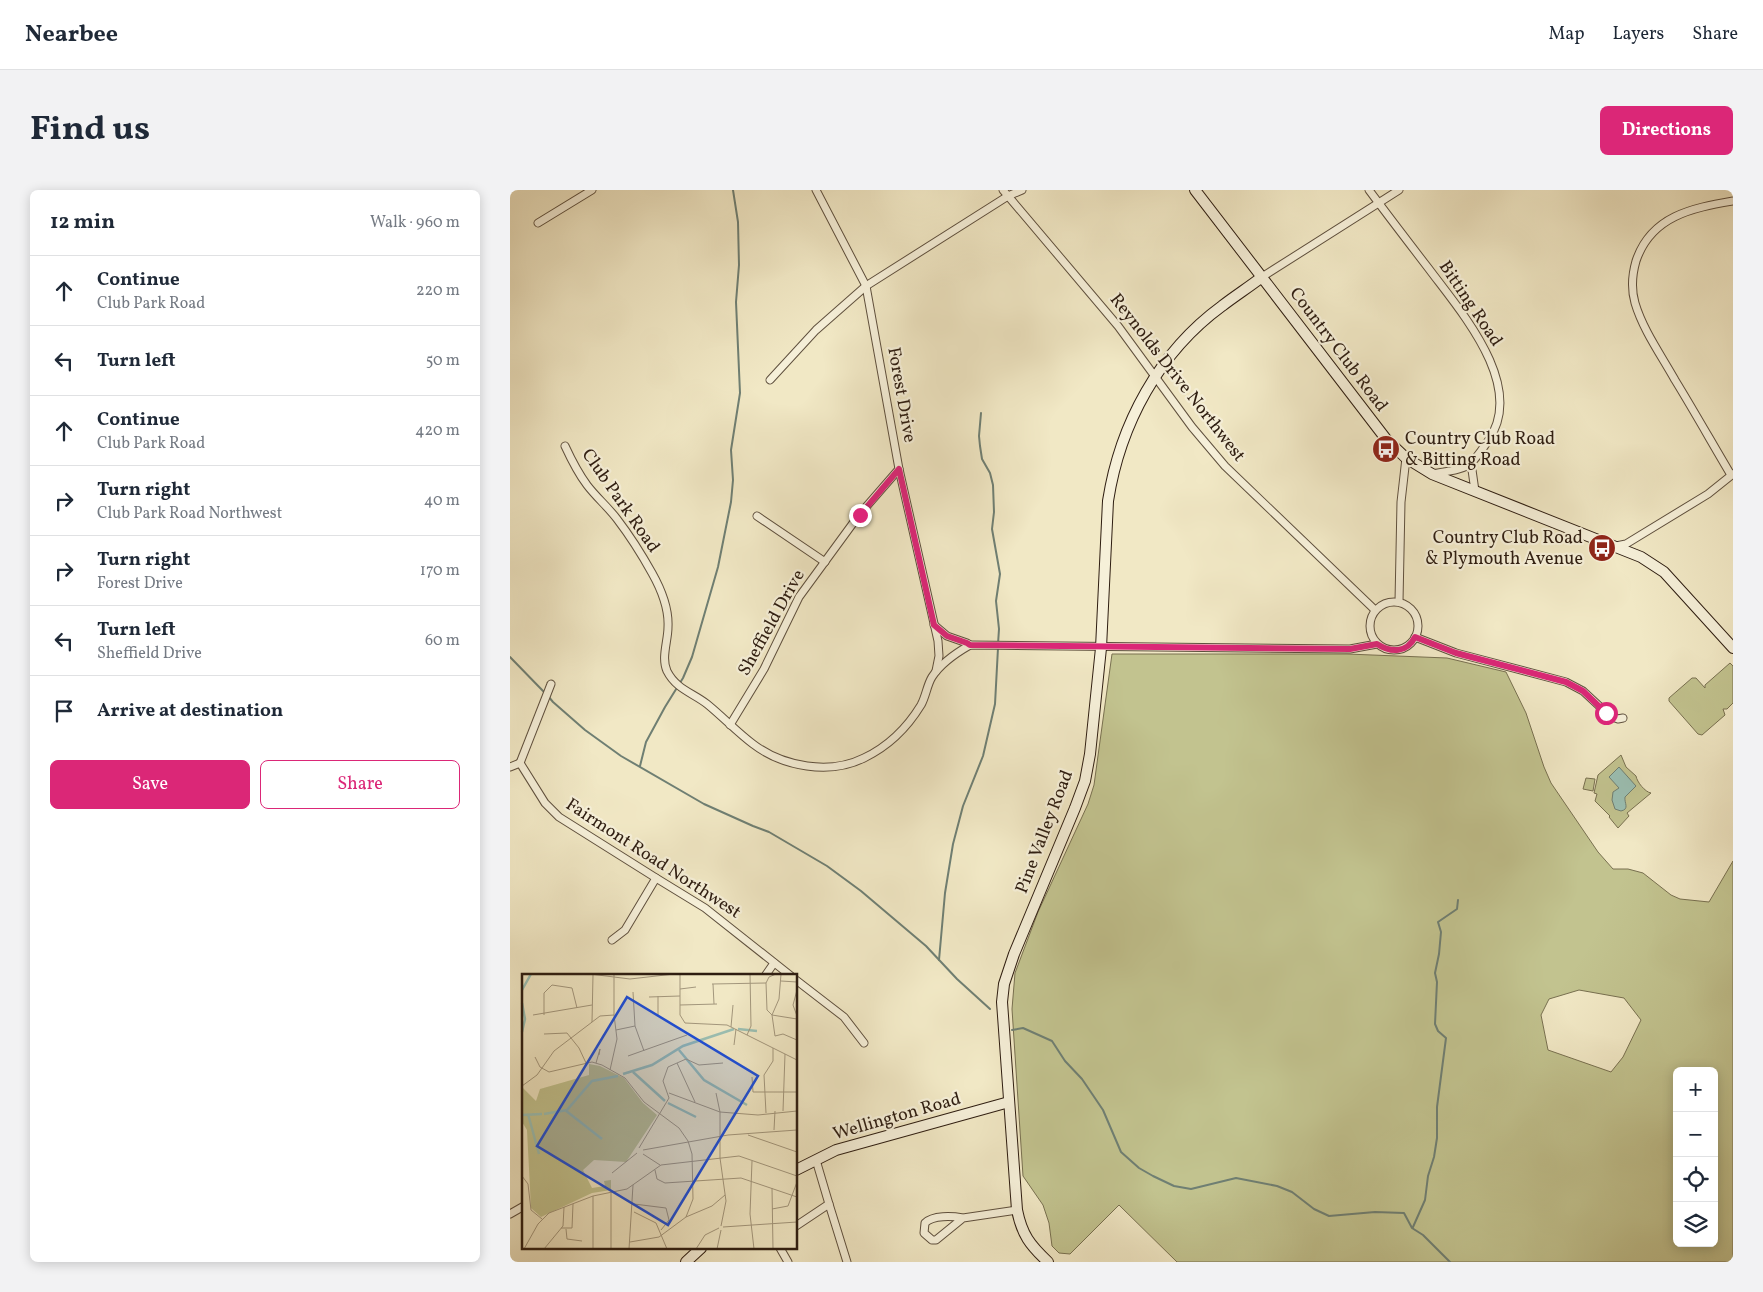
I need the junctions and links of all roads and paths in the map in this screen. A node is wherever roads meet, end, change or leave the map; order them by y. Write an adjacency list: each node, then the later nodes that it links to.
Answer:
1 (592, 190): 10 (street)
2 (816, 190): 12 (street, Forest Drive)
3 (1022, 190): 7 (street)
4 (1195, 190): 11 (street, Country Club Road)
5 (1369, 190): 9 (street, Bitting Road)
6 (1398, 190): 9 (street)
7 (1006, 193): 12 (street); 13 (street, Reynolds Drive Northwest)
8 (1733, 201): 20 (street)
9 (1379, 203): 11 (street); 17 (street, Bitting Road)
10 (538, 223)
11 (1262, 277): 13 (street, Pine Valley Road); 16 (street, Country Club Road)
12 (866, 286): 14 (street); 18 (street, Forest Drive)
13 (1155, 375): 26 (street, Reynolds Drive Northwest); 31 (street, Pine Valley Road)
14 (770, 380)
15 (565, 446): 36 (street, Club Park Road)
16 (1406, 458): 19 (street, Country Club Road); 25 (street)
17 (1472, 463): 19 (street); 21 (street)
18 (899, 469): 24 (street, Sheffield Drive); 27 (street, Forest Drive)
19 (1432, 474): 21 (street, Country Club Road)
20 (1732, 474): 23 (street)
21 (1475, 491): 23 (street, Country Club Road)
22 (757, 516): 24 (street)
23 (1616, 546): 32 (street, Country Club Road)
24 (825, 562): 36 (street, Sheffield Drive)
25 (1399, 602): 26 (street); 28 (street)
26 (1375, 610): 29 (street)
27 (934, 625): 30 (street); 33 (street, Forest Drive)
28 (1415, 637): 29 (street); 35 (street)
29 (1377, 644): 31 (street)
30 (970, 645): 31 (street); 33 (street, Club Park Road)
31 (1101, 648): 46 (street, Pine Valley Road)
32 (1733, 648)
33 (935, 674): 36 (street, Club Park Road)
34 (551, 684): 37 (street)
35 (1624, 718)
36 (730, 724)
37 (520, 763): 38 (street); 39 (street, Fairmont Road Northwest)
38 (510, 767)
39 (656, 878): 40 (street); 41 (street, Fairmont Road Northwest)
40 (612, 940)
41 (774, 963): 42 (street); 43 (street, Fairmont Road Northwest)
42 (766, 974)
43 (788, 974)
44 (798, 982): 45 (street)
45 (864, 1043)
46 (1010, 1102): 47 (street, Wellington Road); 51 (street, Pine Valley Road)
47 (816, 1160): 48 (street, Wellington Road); 49 (street)
48 (798, 1169)
49 (830, 1204): 54 (street); 59 (street)
50 (522, 1207): 52 (street)
51 (1017, 1210): 53 (street); 60 (street, Pine Valley Road)
52 (510, 1214)
53 (963, 1218): 53 (street)
54 (798, 1225)
55 (699, 1250): 57 (street)
56 (781, 1250): 58 (street)
57 (686, 1262)
58 (788, 1262)
59 (847, 1262)
60 (1048, 1262)

